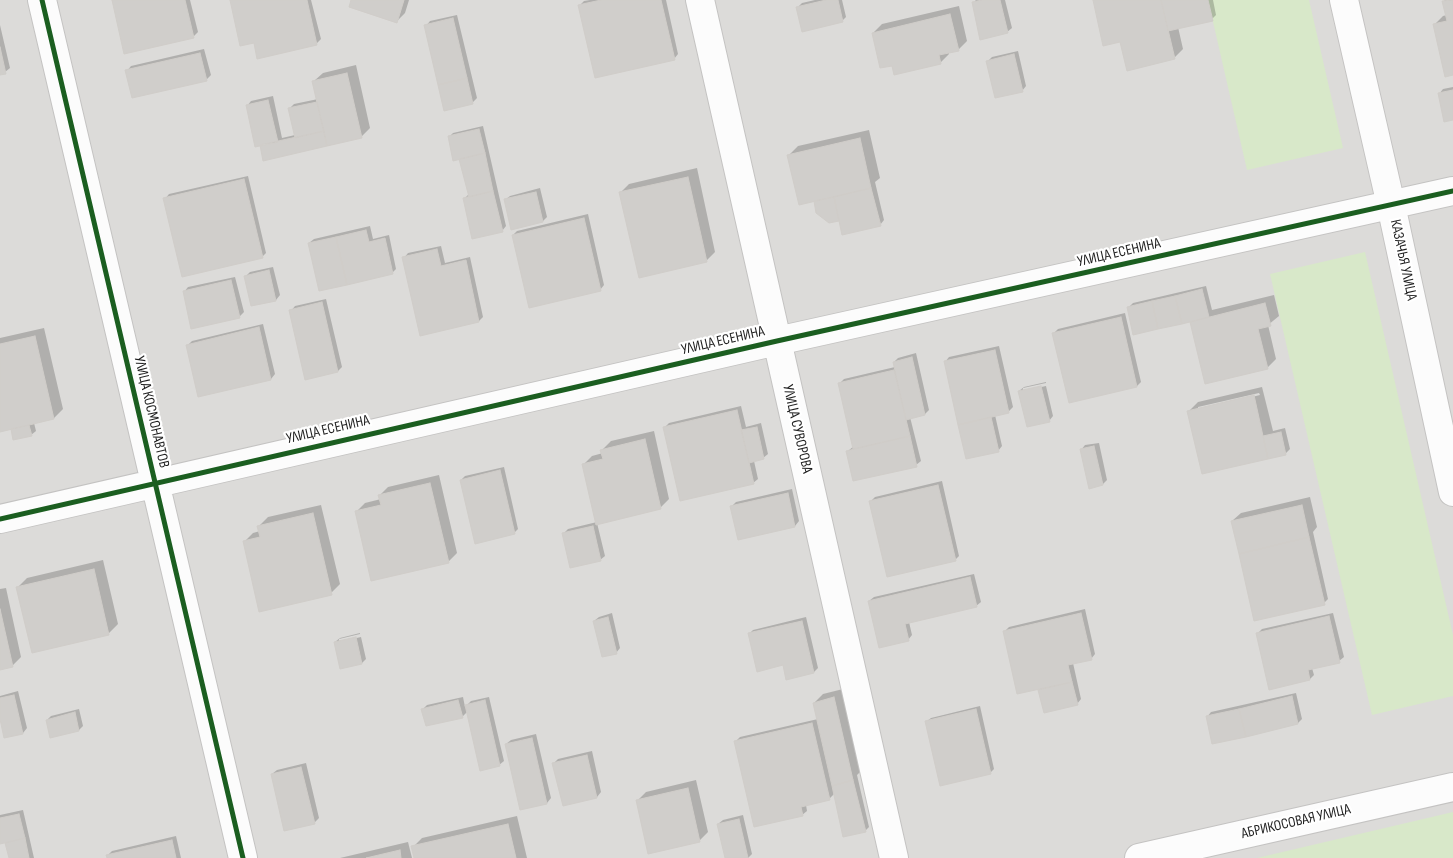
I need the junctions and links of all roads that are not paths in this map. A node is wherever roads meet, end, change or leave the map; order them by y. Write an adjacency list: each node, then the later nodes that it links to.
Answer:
1 (42, 0): 7 (street, УЛИЦА КОСМОНАВТОВ)
2 (700, 0): 6 (street, УЛИЦА СУВОРОВА)
3 (1344, 0): 5 (street, КАЗАЧЬЯ УЛИЦА)
4 (1453, 191): 5 (street, УЛИЦА ЕСЕНИНА)
5 (1391, 205): 6 (street, УЛИЦА ЕСЕНИНА); 8 (street, КАЗАЧЬЯ УЛИЦА)
6 (777, 341): 7 (street, УЛИЦА ЕСЕНИНА); 12 (street, УЛИЦА СУВОРОВА)
7 (155, 482): 9 (street, УЛИЦА ЕСЕНИНА); 11 (street, УЛИЦА КОСМОНАВТОВ)
8 (1453, 492)
9 (0, 519)
10 (1453, 787): 13 (street, АБРИКОСОВАЯ УЛИЦА)
11 (243, 858)
12 (894, 858)
13 (1139, 858)

